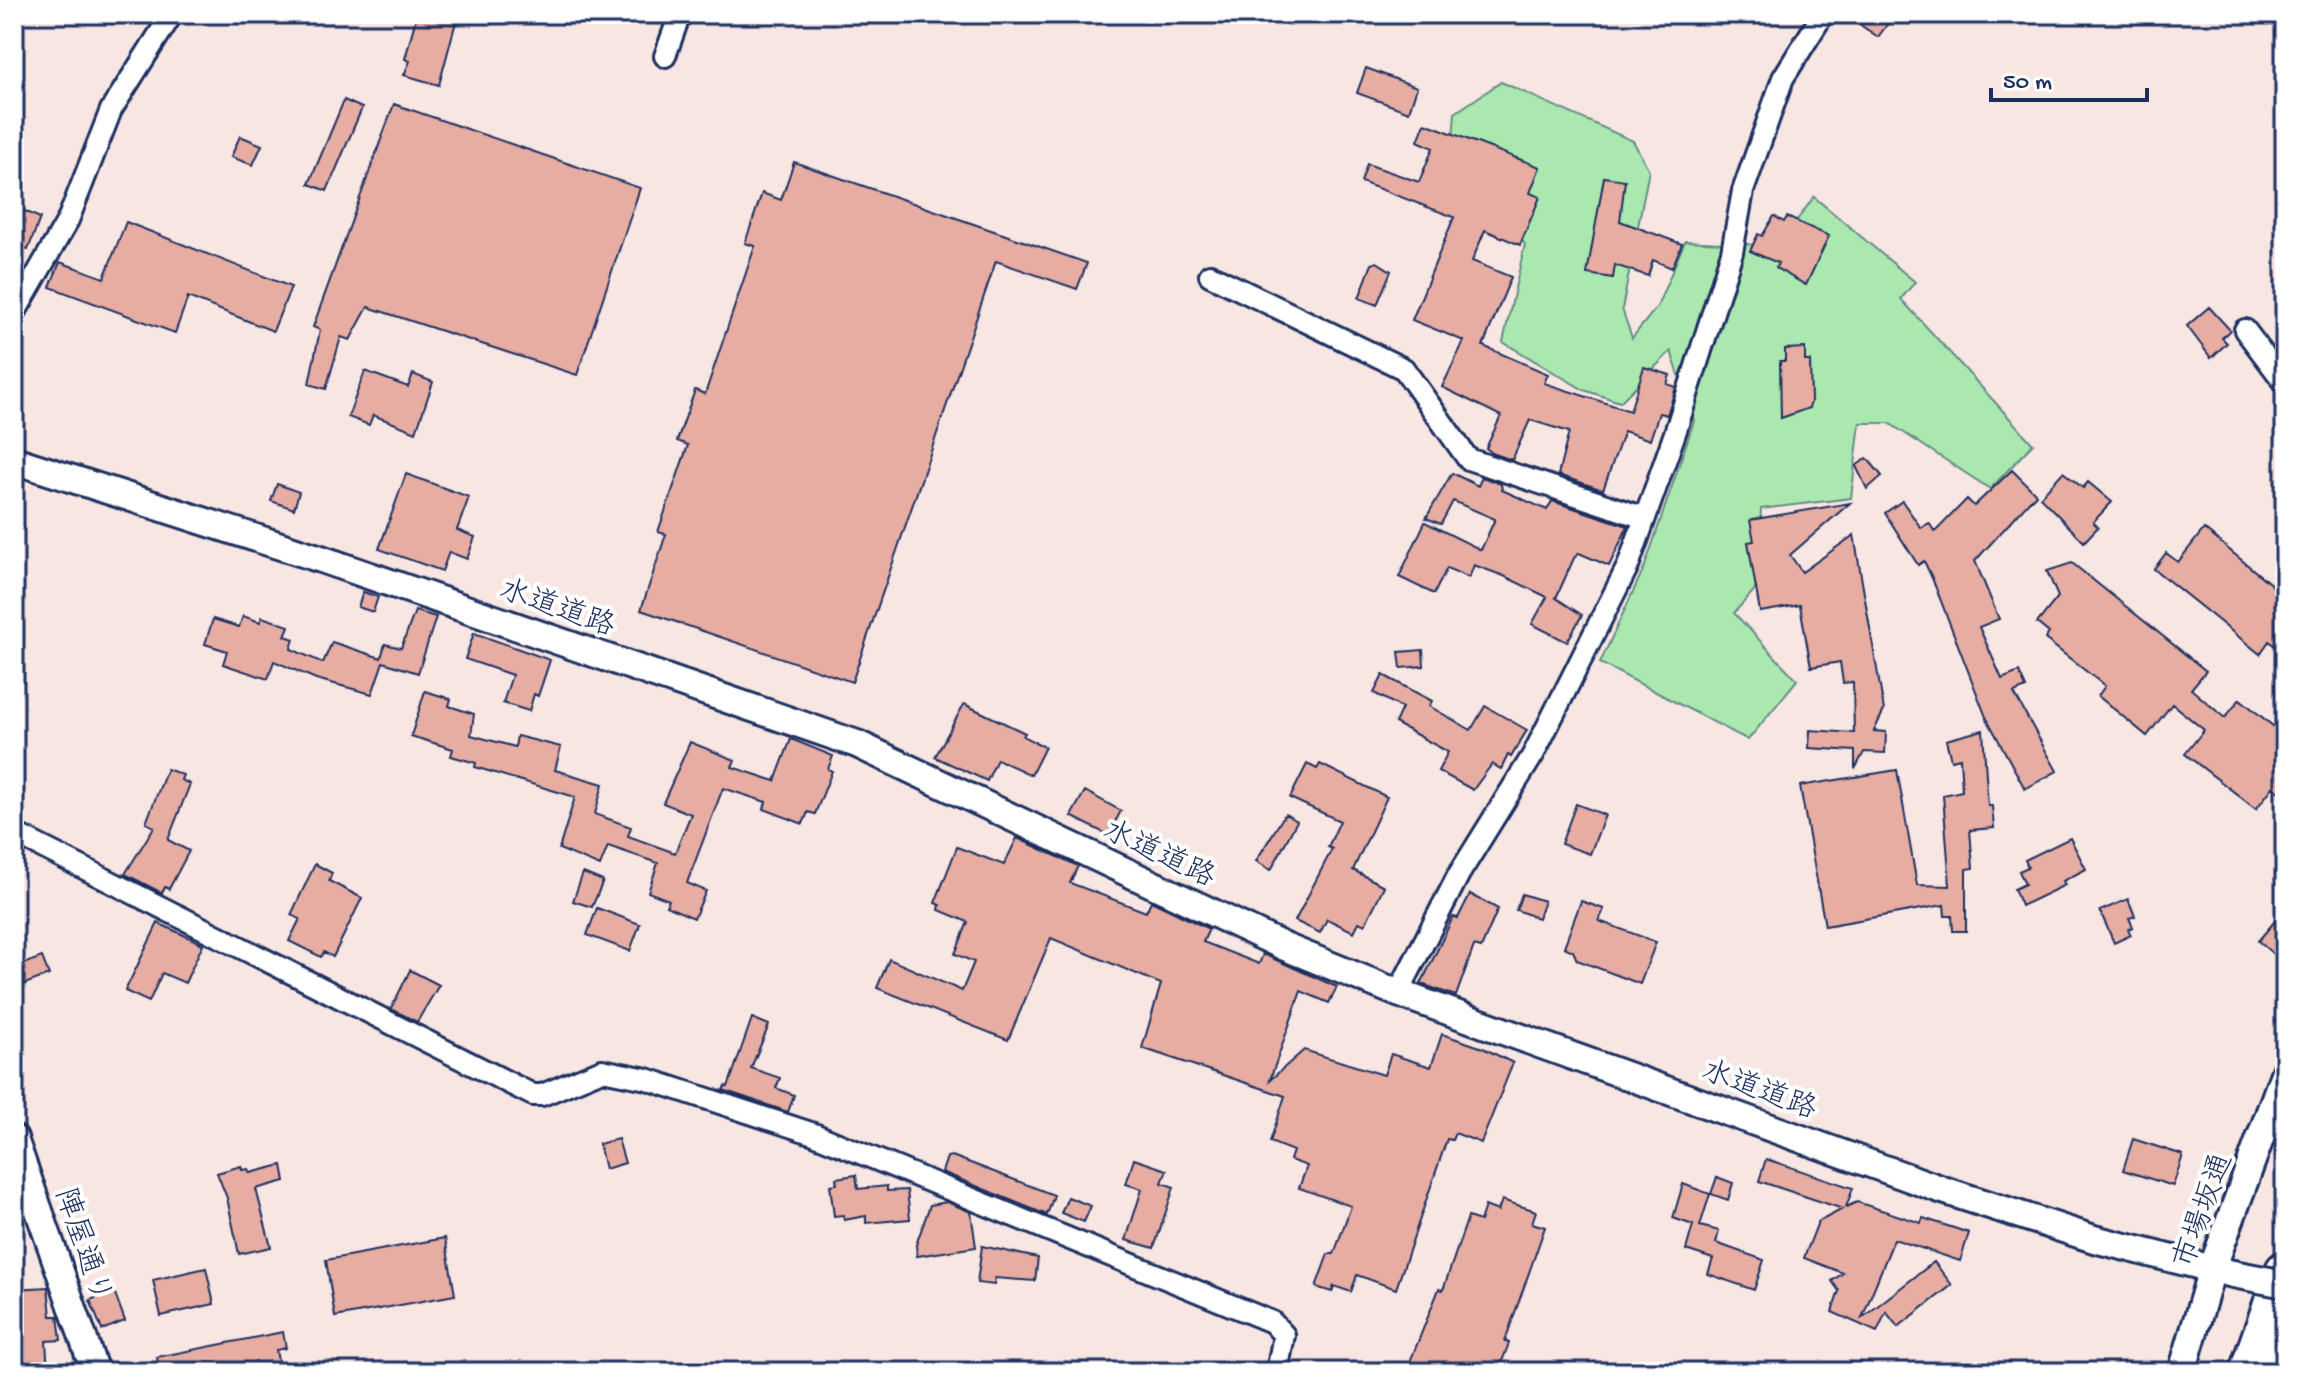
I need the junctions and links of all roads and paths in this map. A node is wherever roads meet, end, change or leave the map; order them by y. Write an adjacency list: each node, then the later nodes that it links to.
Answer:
1 (172, 14): 6 (street)
2 (680, 14): 4 (street)
3 (1823, 14): 10 (street)
4 (665, 56)
5 (1210, 275): 10 (street)
6 (14, 314)
7 (2245, 330): 8 (street)
8 (2285, 383)
9 (14, 460): 12 (street, 水道道路)
10 (1645, 518): 12 (street)
11 (14, 833): 20 (street)
12 (1398, 993): 17 (street, 水道道路)
13 (2285, 1071): 17 (street, 市場坂通)
14 (14, 1139): 15 (street, 陣屋通り)
15 (23, 1193): 19 (street, 陣屋通り)
16 (2285, 1271): 22 (highway)
17 (2222, 1272): 18 (street, 水道道路, bridge); 21 (street, 市場坂通)
18 (2285, 1284)
19 (95, 1372)
20 (1277, 1372)
21 (2182, 1372)
22 (2249, 1372)

